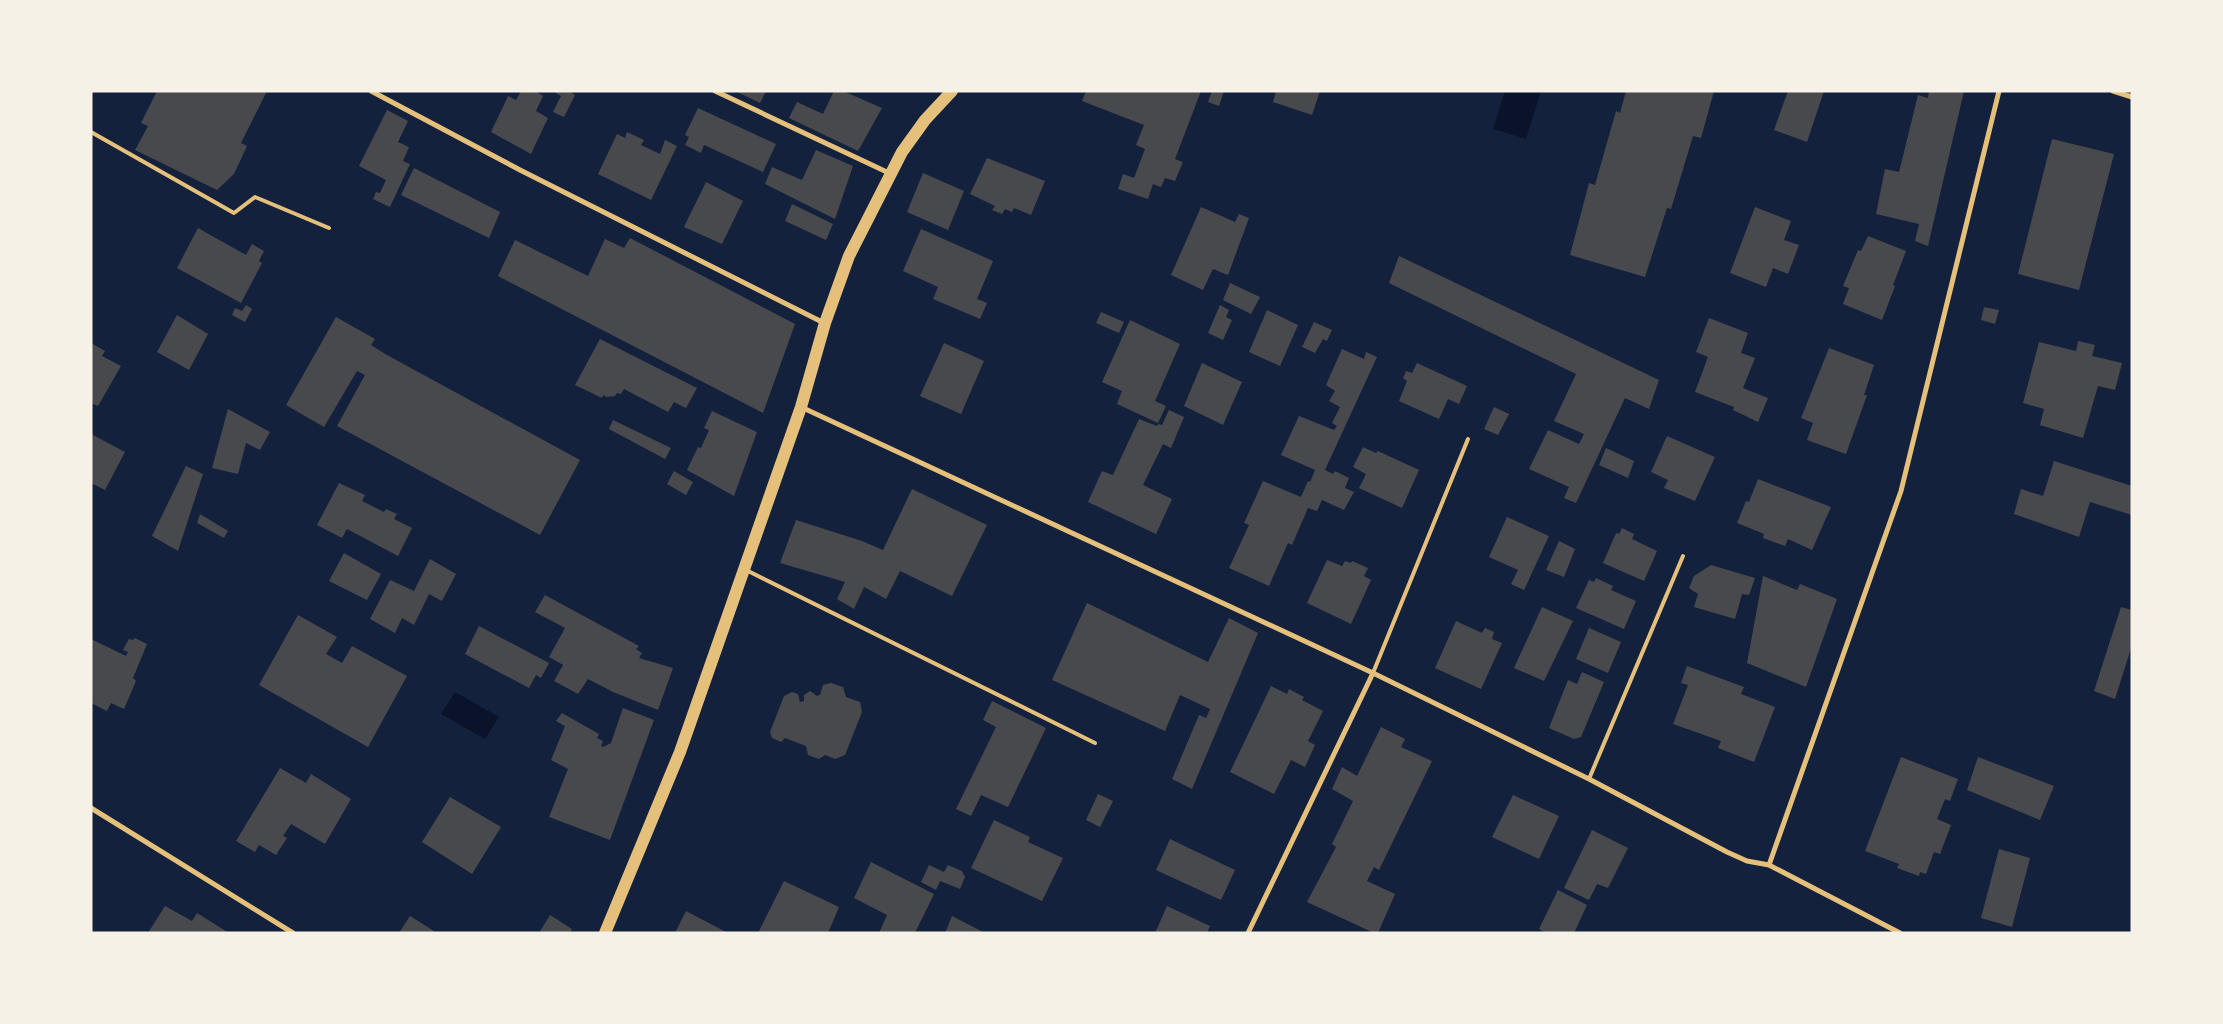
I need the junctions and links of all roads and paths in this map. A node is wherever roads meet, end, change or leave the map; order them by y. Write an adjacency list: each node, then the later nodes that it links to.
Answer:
1 (371, 91): 10 (street)
2 (715, 91): 8 (street)
3 (952, 91): 8 (main road)
4 (1999, 91): 19 (street)
5 (2113, 91): 6 (street)
6 (2132, 97)
7 (91, 132): 9 (lane)
8 (889, 173): 10 (main road)
9 (329, 228)
10 (825, 323): 11 (main road)
11 (800, 407): 14 (main road); 15 (street)
12 (1468, 439): 15 (lane)
13 (1683, 556): 17 (lane)
14 (744, 569): 16 (lane); 21 (main road)
15 (1373, 673): 17 (street); 22 (street)
16 (1096, 743)
17 (1589, 780): 19 (street)
18 (91, 808): 20 (street)
19 (1769, 865): 23 (street)
20 (293, 933)
21 (604, 933)
22 (1248, 933)
23 (1900, 933)

